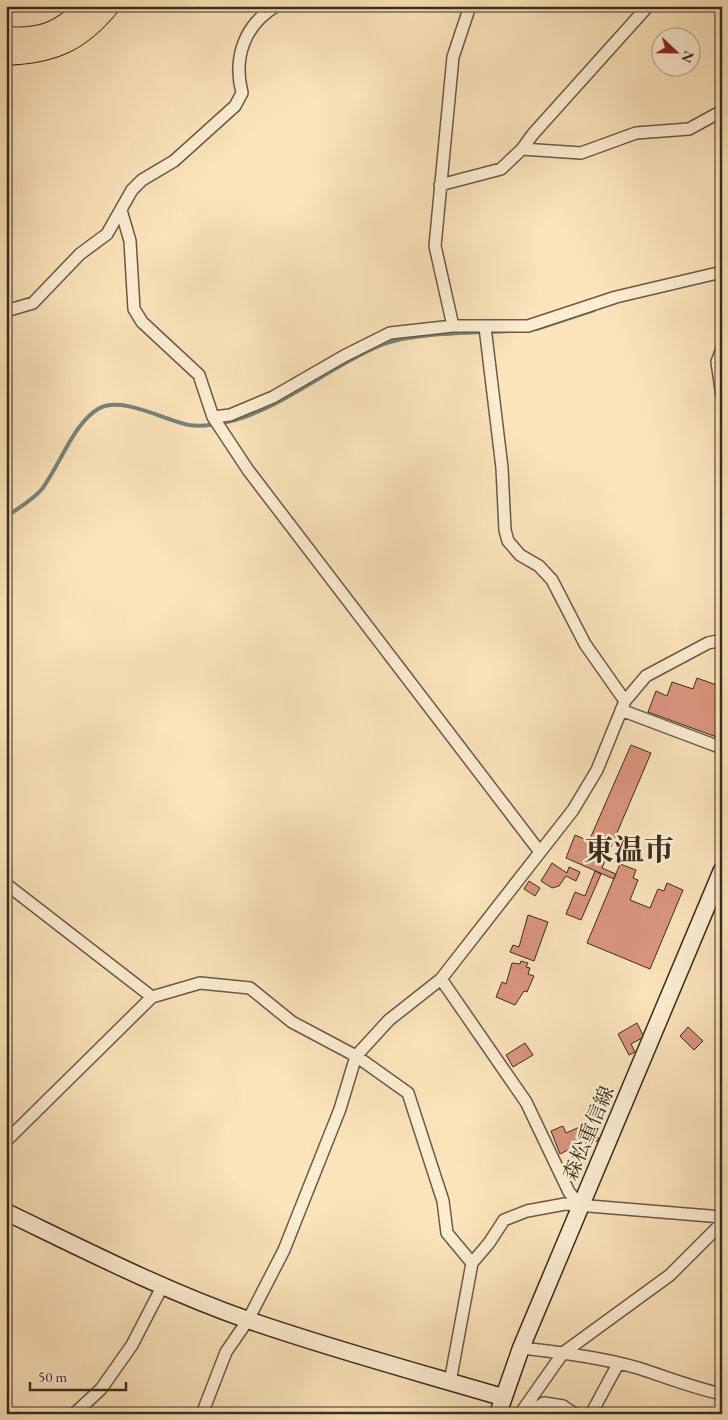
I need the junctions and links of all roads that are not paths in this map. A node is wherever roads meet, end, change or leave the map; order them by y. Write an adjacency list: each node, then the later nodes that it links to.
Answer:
1 (86, 6): 6 (highway)
2 (108, 6): 7 (highway)
3 (276, 6): 11 (street)
4 (470, 6): 10 (street)
5 (648, 6): 9 (street)
6 (6, 37)
7 (6, 55)
8 (722, 111): 9 (street)
9 (522, 149): 10 (street)
10 (440, 186): 14 (street)
11 (121, 210): 13 (street); 18 (street)
12 (722, 272): 15 (street)
13 (6, 311)
14 (454, 326): 15 (street); 18 (street)
15 (485, 327): 20 (street)
16 (722, 349): 17 (street)
17 (722, 396)
18 (213, 417): 22 (street)
19 (722, 640): 20 (street)
20 (623, 706): 21 (street); 22 (street)
21 (722, 748)
22 (540, 852): 25 (street)
23 (722, 870): 29 (main road, 森松重信線)
24 (6, 884): 26 (street)
25 (441, 979): 27 (street); 29 (street)
26 (152, 997): 27 (street); 28 (street)
27 (356, 1056): 33 (street); 35 (street)
28 (6, 1142)
29 (580, 1205): 31 (street); 33 (street); 36 (main road, 森松重信線)
30 (6, 1212): 34 (main road)
31 (722, 1217)
32 (722, 1223): 37 (street)
33 (472, 1263): 39 (street)
34 (163, 1285): 35 (main road); 42 (street)
35 (248, 1320): 39 (main road); 43 (street)
36 (521, 1348): 37 (street); 41 (main road, 森松重信線)
37 (563, 1353): 38 (street); 45 (street)
38 (618, 1364): 40 (street); 48 (street)
39 (450, 1382): 41 (main road)
40 (722, 1394)
41 (502, 1397): 44 (main road, 森松重信線)
42 (74, 1414)
43 (202, 1414)
44 (498, 1414)
45 (520, 1414)
46 (525, 1414): 47 (street)
47 (575, 1414)
48 (591, 1414)

